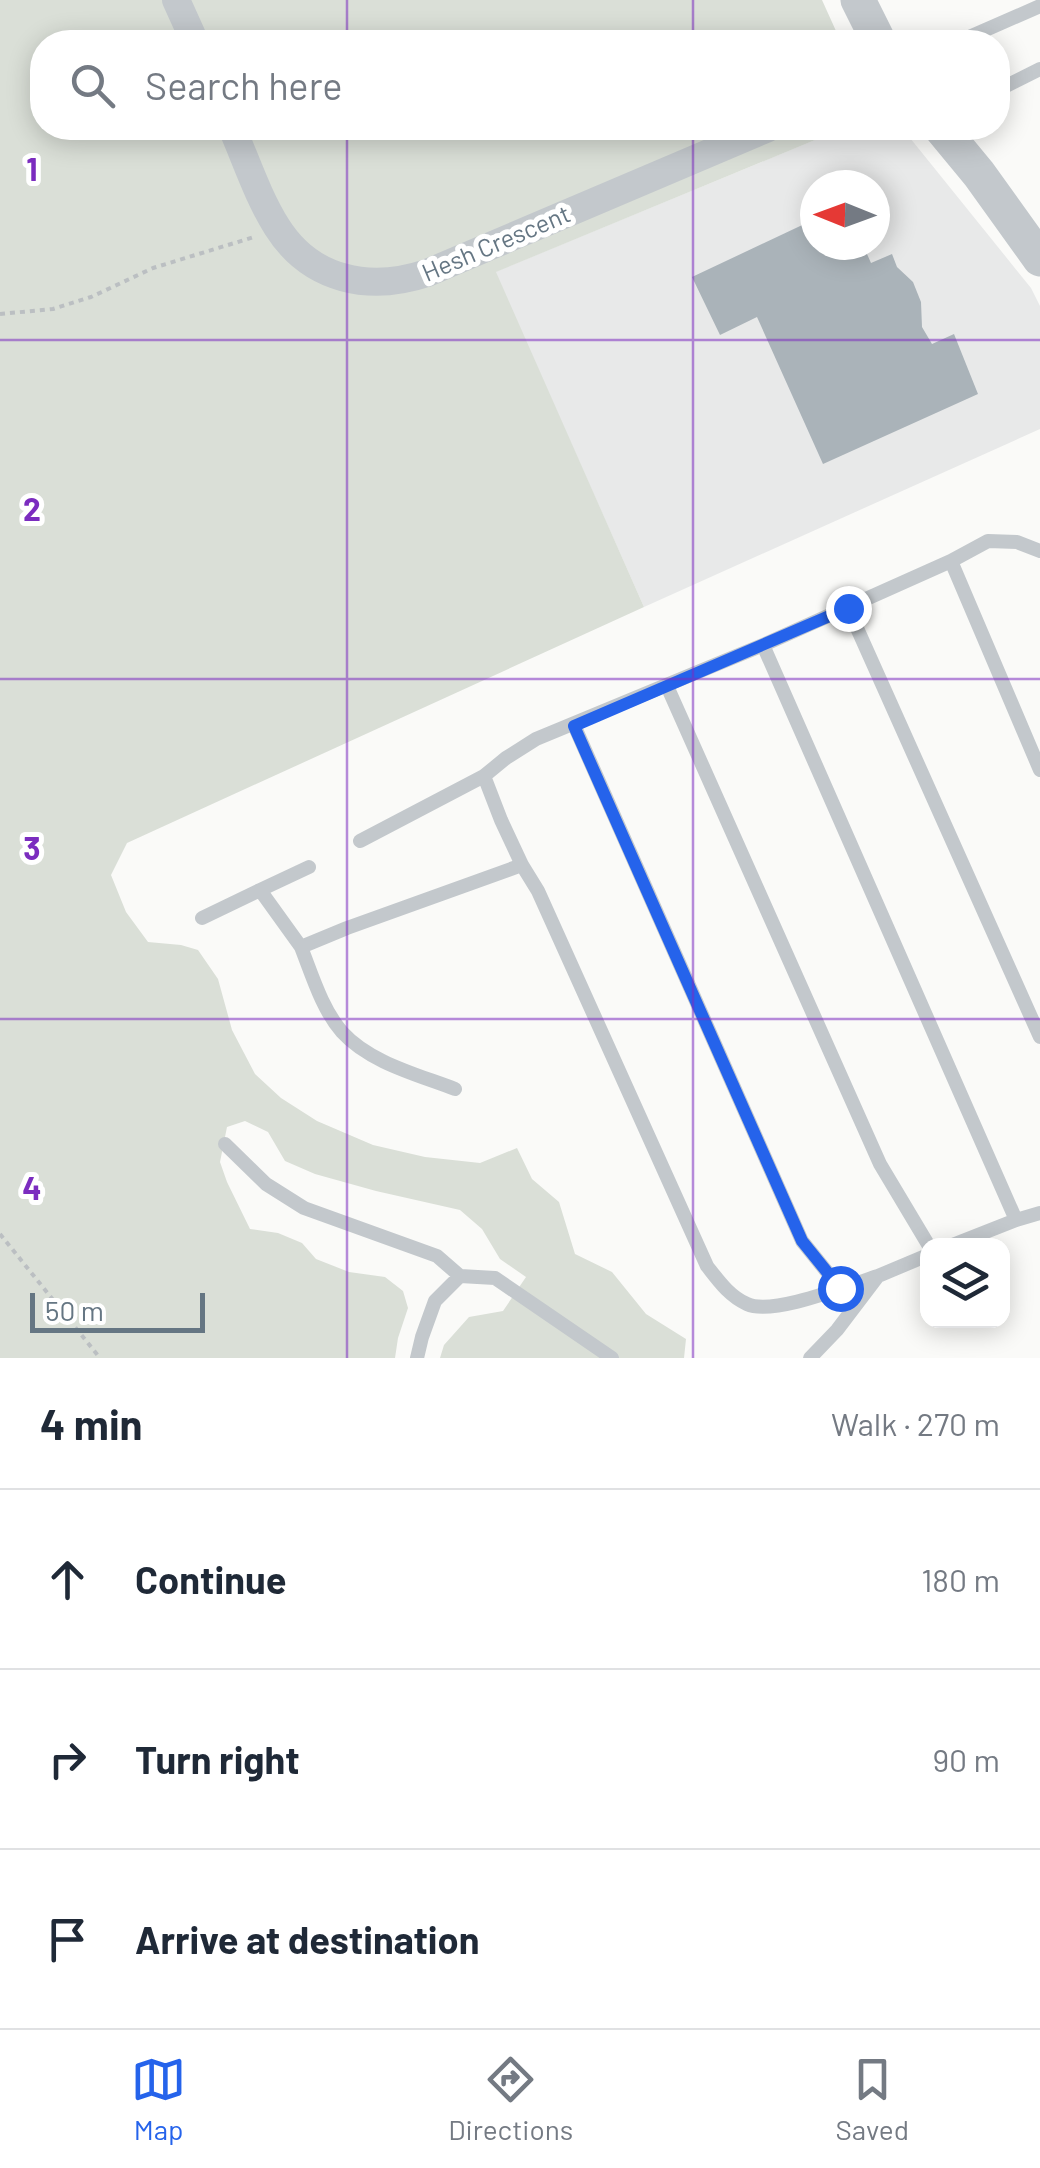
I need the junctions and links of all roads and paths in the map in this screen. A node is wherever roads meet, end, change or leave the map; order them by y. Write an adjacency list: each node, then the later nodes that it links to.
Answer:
1 (176, 0): 4 (street)
2 (858, 0): 5 (street)
3 (1040, 6): 6 (lane)
4 (190, 30)
5 (872, 30)
6 (985, 30)
7 (1040, 69): 8 (lane)
8 (1010, 84)
9 (237, 140): 12 (street, Hesh Crescent)
10 (740, 140): 12 (street, Hesh Crescent)
11 (951, 140): 13 (street)
12 (278, 229): 14 (path)
13 (1040, 258)
14 (0, 314)
15 (1040, 550): 16 (lane)
16 (951, 562): 17 (lane); 21 (lane)
17 (848, 608): 18 (lane); 29 (lane)
18 (763, 646): 19 (lane); 33 (lane)
19 (666, 686): 20 (lane); 35 (lane)
20 (574, 726): 22 (lane); 40 (lane)
21 (1040, 770)
22 (484, 776): 23 (lane); 24 (lane)
23 (360, 841)
24 (522, 865): 28 (lane); 40 (lane)
25 (309, 867): 26 (lane)
26 (260, 890): 27 (lane); 28 (lane)
27 (202, 918)
28 (301, 947): 30 (lane)
29 (1040, 1037)
30 (456, 1090)
31 (225, 1144): 38 (lane)
32 (1040, 1213): 33 (lane)
33 (1016, 1220): 36 (lane)
34 (0, 1234): 41 (path)
35 (924, 1238)
36 (970, 1238)
37 (920, 1258): 39 (lane)
38 (460, 1276): 42 (lane); 43 (lane)
39 (878, 1276): 40 (lane); 44 (lane)
40 (840, 1288)
41 (100, 1358)
42 (418, 1358)
43 (612, 1358)
44 (810, 1358)

